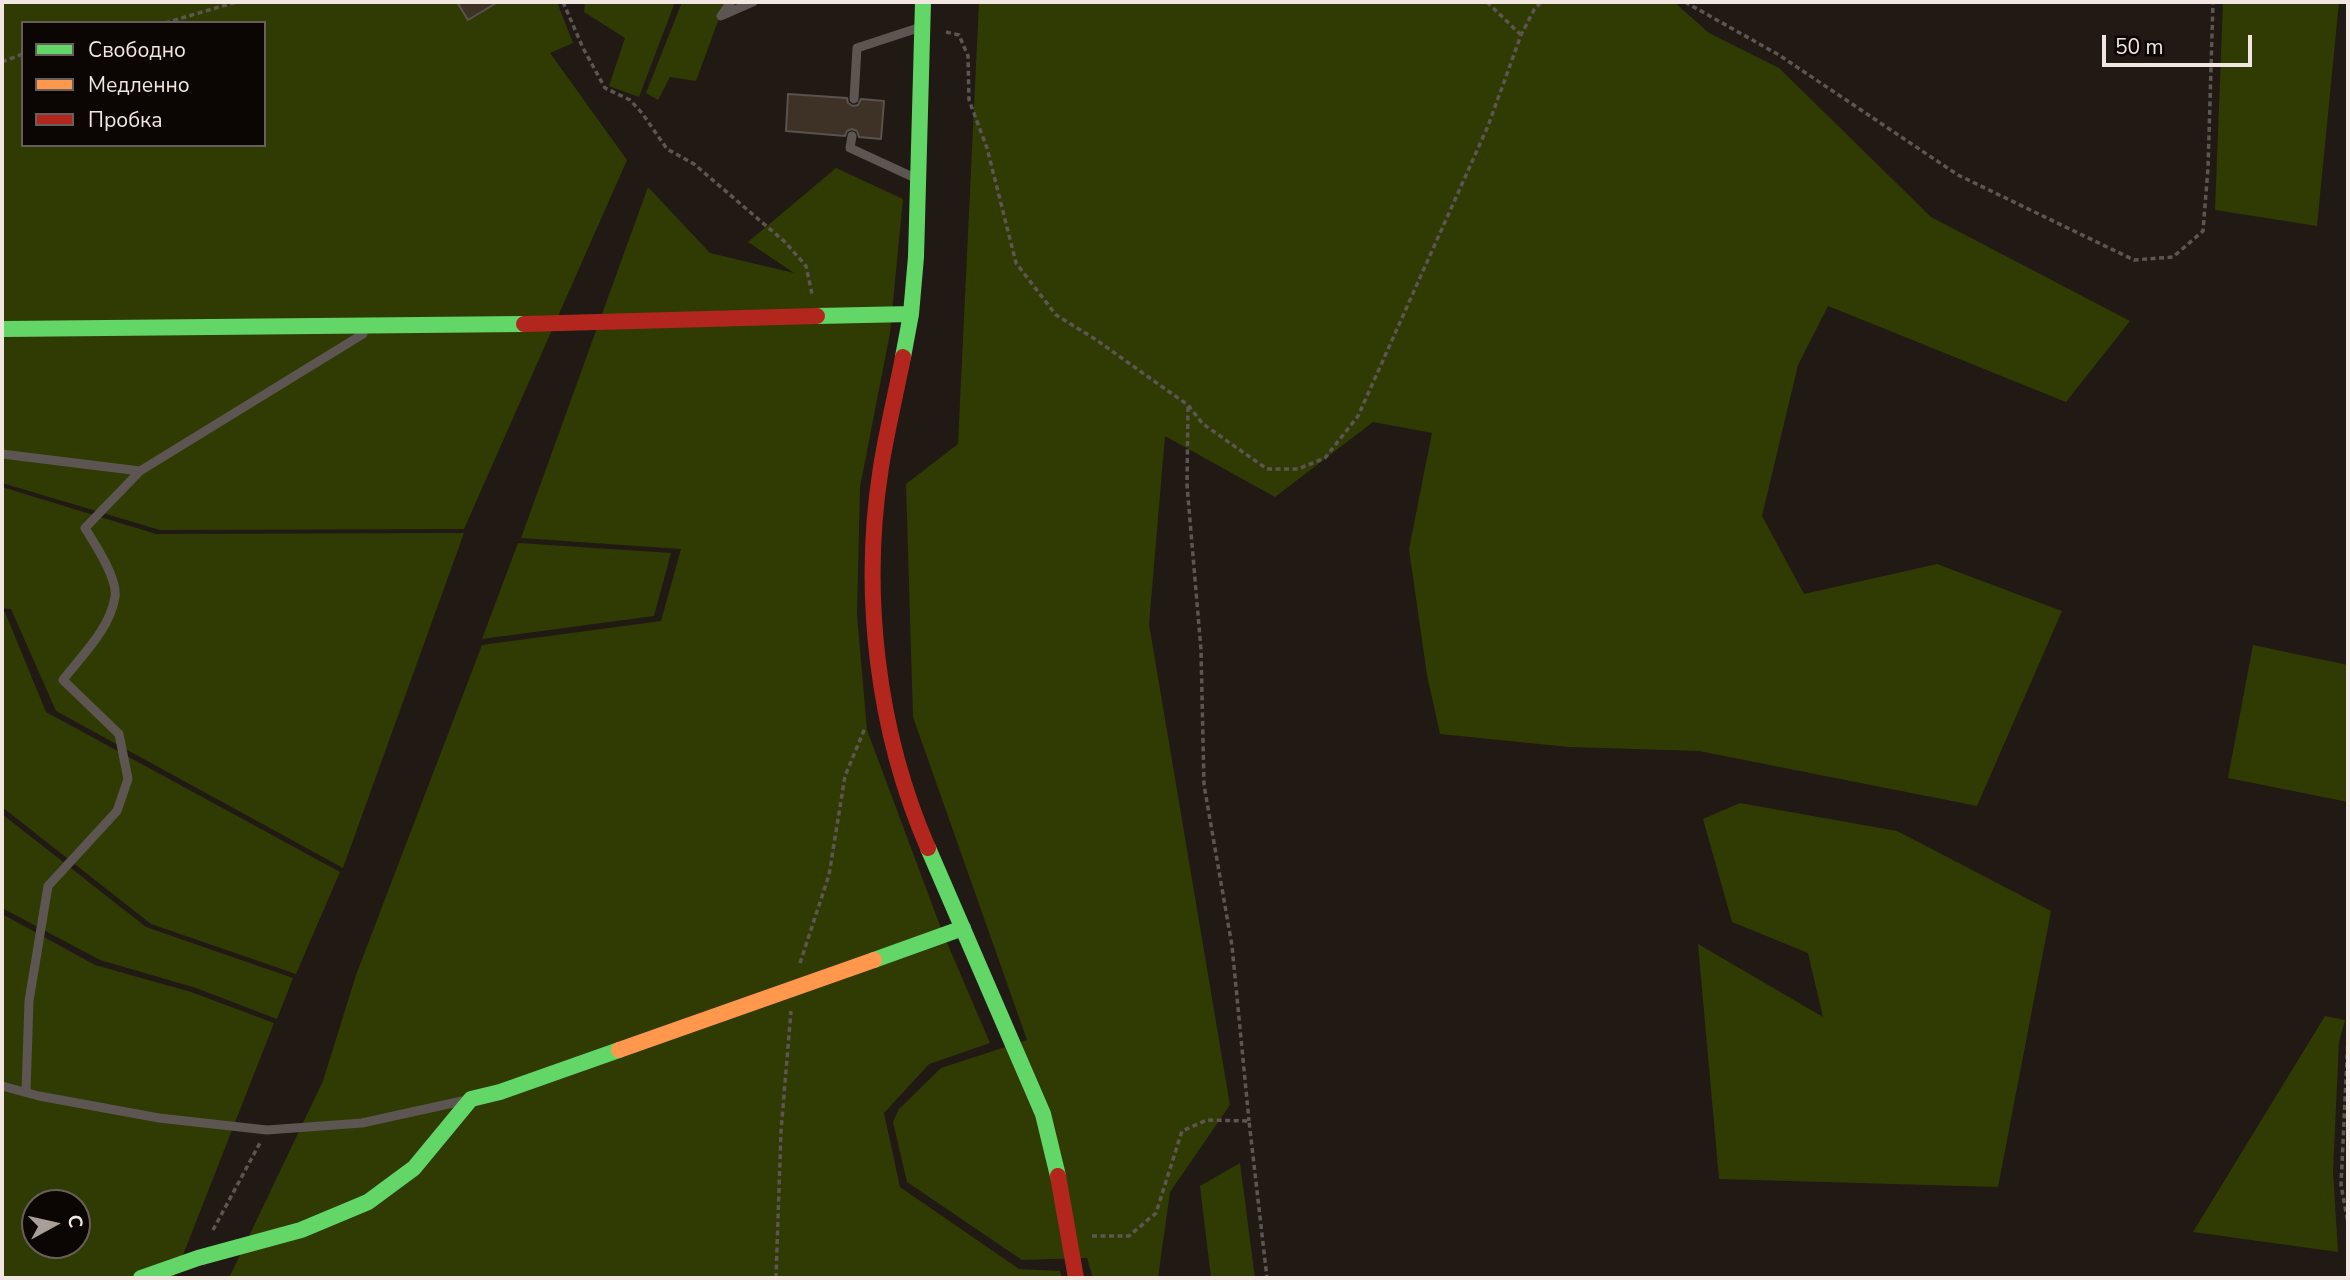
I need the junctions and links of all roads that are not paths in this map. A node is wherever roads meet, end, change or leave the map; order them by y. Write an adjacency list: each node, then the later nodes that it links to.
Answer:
1 (731, 2): 2 (lane)
2 (753, 2)
3 (923, 2): 4 (street)
4 (923, 27): 5 (lane); 7 (street)
5 (854, 99)
6 (852, 136): 7 (lane)
7 (919, 180): 8 (street)
8 (911, 314): 9 (street); 13 (street)
9 (377, 325): 10 (street); 12 (lane)
10 (2, 329)
11 (2, 454): 12 (lane)
12 (140, 471): 15 (lane)
13 (963, 928): 16 (street); 18 (street)
14 (2, 1086): 15 (lane)
15 (26, 1092): 16 (lane)
16 (471, 1099): 17 (street)
17 (141, 1278)
18 (1076, 1278)

